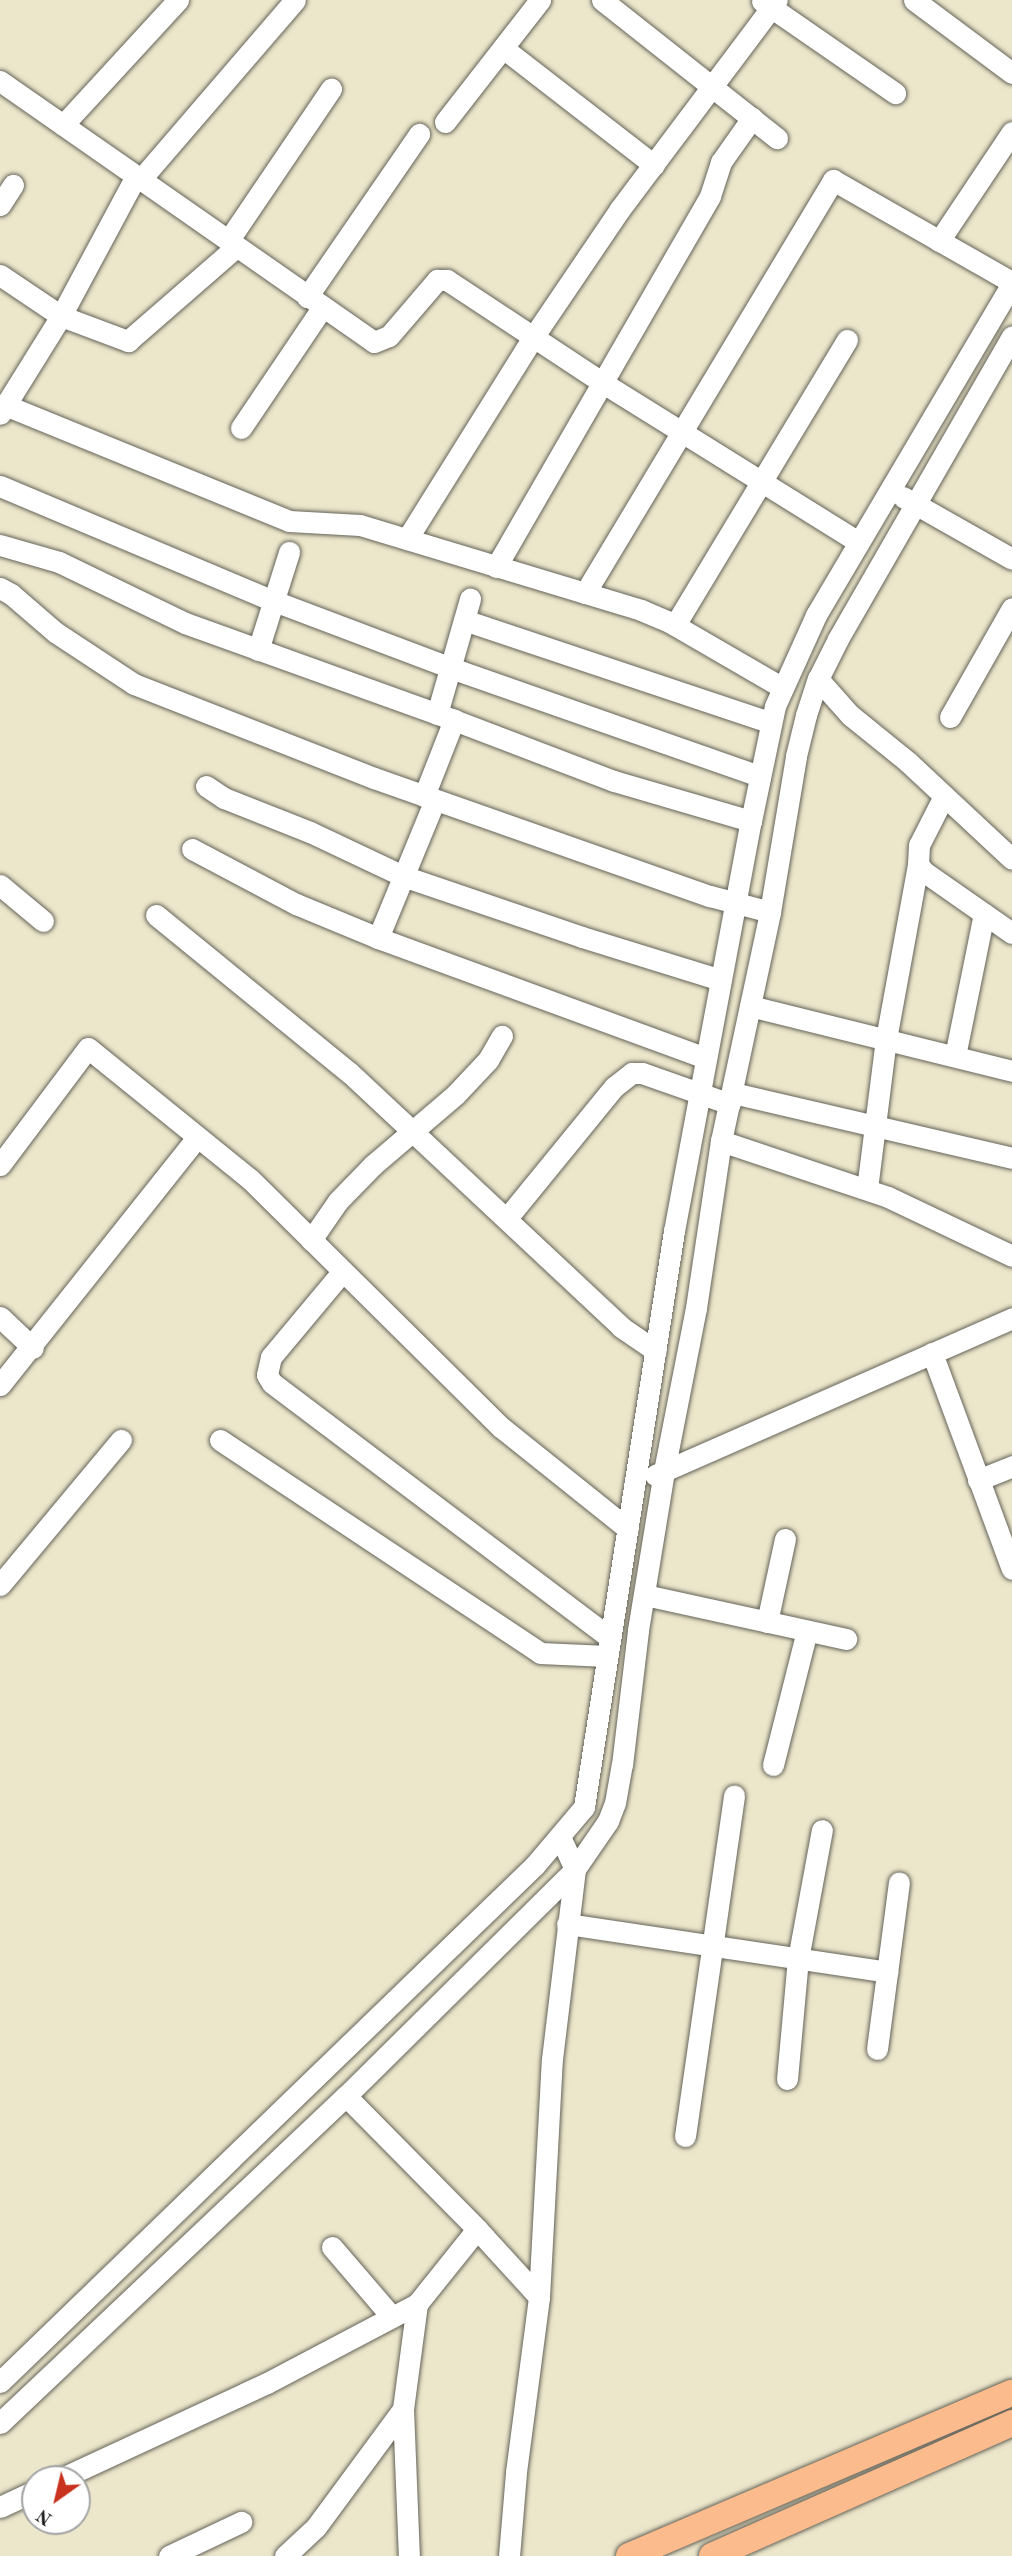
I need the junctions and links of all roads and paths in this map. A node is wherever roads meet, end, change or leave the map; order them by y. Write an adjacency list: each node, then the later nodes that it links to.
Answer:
1 (178, 0): 15 (street)
2 (295, 0): 20 (street)
3 (540, 0): 7 (street)
4 (602, 0): 11 (street)
5 (914, 0): 8 (street)
6 (769, 3): 11 (street); 12 (street)
7 (503, 48): 14 (street); 19 (street)
8 (1012, 73)
9 (0, 81): 15 (street)
10 (331, 89): 24 (street)
11 (712, 89): 13 (street); 19 (street)
12 (895, 93)
13 (752, 118): 18 (street); 32 (street)
14 (445, 122)
15 (63, 125): 20 (street)
16 (1012, 132): 23 (street)
17 (419, 134): 27 (street)
18 (777, 138)
19 (654, 165): 30 (street)
20 (139, 178): 24 (street); 28 (street)
21 (13, 185): 22 (street)
22 (0, 205)
23 (939, 241): 26 (street); 35 (street)
24 (232, 244): 27 (street); 28 (street)
25 (0, 275): 28 (street)
26 (1012, 282): 38 (street)
27 (314, 302): 30 (street); 34 (street)
28 (61, 316): 33 (street)
29 (1012, 335): 39 (street)
30 (534, 336): 32 (street); 40 (street)
31 (847, 340): 36 (street)
32 (604, 383): 35 (street); 45 (street)
33 (1, 413): 40 (street)
34 (241, 428)
35 (681, 432): 36 (street); 47 (street)
36 (763, 483): 41 (street); 52 (street)
37 (0, 486): 49 (street)
38 (889, 489): 39 (street); 41 (street)
39 (915, 504): 44 (street); 55 (street)
40 (407, 540): 45 (street)
41 (858, 542): 56 (street)
42 (0, 545): 53 (street)
43 (289, 551): 49 (street)
44 (1012, 559)
45 (496, 566): 47 (street)
46 (0, 588): 63 (street)
47 (585, 593): 52 (street)
48 (470, 599): 51 (street)
49 (274, 601): 53 (street); 54 (street)
50 (1012, 608): 58 (street)
51 (464, 620): 54 (street); 59 (street)
52 (675, 625): 56 (street)
53 (258, 650): 57 (street)
54 (451, 668): 57 (street); 60 (street)
55 (818, 679): 62 (street); 71 (street)
56 (783, 688): 59 (street)
57 (445, 717): 63 (street); 64 (street)
58 (950, 717)
59 (771, 723): 60 (street)
60 (760, 776): 64 (street)
61 (206, 786): 68 (street)
62 (944, 796): 66 (street); 67 (street)
63 (430, 798): 68 (street); 70 (street)
64 (751, 821): 70 (street)
65 (192, 849): 76 (street)
66 (1012, 859)
67 (918, 864): 72 (street); 80 (street)
68 (403, 876): 76 (street); 77 (street)
69 (0, 885): 74 (street)
70 (735, 903): 71 (street); 77 (street)
71 (770, 912): 78 (street)
72 (984, 914): 75 (street); 81 (street)
73 (156, 915): 87 (street)
74 (43, 921)
75 (1012, 933)
76 (377, 938): 82 (street)
77 (721, 980): 82 (street)
78 (750, 1006): 80 (street); 85 (street)
79 (502, 1036): 87 (street)
80 (886, 1039): 81 (street); 86 (street)
81 (956, 1056): 83 (street)
82 (706, 1058): 84 (street)
83 (1012, 1071)
84 (700, 1092): 85 (street); 93 (street); 100 (street)
85 (732, 1099): 86 (street); 89 (street)
86 (876, 1126): 90 (street); 92 (street)
87 (412, 1130): 93 (street); 94 (street)
88 (197, 1137): 91 (street); 94 (street); 99 (street)
89 (721, 1141): 92 (street); 106 (street)
90 (1012, 1158)
91 (0, 1165)
92 (867, 1189): 95 (street)
93 (507, 1219): 100 (street)
94 (311, 1240): 96 (street)
95 (1012, 1256)
96 (342, 1272): 109 (street); 117 (street)
97 (0, 1317): 99 (street)
98 (1012, 1318): 101 (street)
99 (33, 1348): 102 (street)
100 (656, 1352): 108 (street)
101 (932, 1353): 106 (street); 107 (street)
102 (0, 1385)
103 (121, 1440): 112 (street)
104 (220, 1440): 117 (street)
105 (1012, 1466): 107 (street)
106 (664, 1471): 108 (street); 113 (street)
107 (978, 1480): 111 (street)
108 (635, 1482): 109 (street)
109 (628, 1529): 117 (street)
110 (785, 1539): 114 (street)
111 (1011, 1563)
112 (0, 1585)
113 (645, 1595): 114 (street); 122 (street)
114 (767, 1622): 115 (street)
115 (807, 1631): 116 (street); 118 (street)
116 (846, 1639)
117 (609, 1647): 121 (street)
118 (773, 1765)
119 (734, 1796): 125 (street)
120 (822, 1830): 126 (street)
121 (560, 1837): 122 (street); 137 (street)
122 (575, 1869): 124 (street); 130 (street)
123 (899, 1882): 127 (street)
124 (567, 1924): 125 (street); 134 (street)
125 (712, 1946): 126 (street); 131 (street)
126 (798, 1959): 127 (street); 129 (street)
127 (887, 1972): 128 (street)
128 (877, 2049)
129 (787, 2079)
130 (346, 2096): 132 (street); 140 (street)
131 (684, 2136)
132 (477, 2229): 134 (street); 135 (street)
133 (332, 2247): 136 (street)
134 (539, 2297): 146 (street)
135 (417, 2304): 136 (street); 139 (street)
136 (392, 2317): 142 (street)
137 (0, 2382)
138 (1012, 2393): 150 (main road)
139 (403, 2409): 148 (street); 149 (street)
140 (0, 2423)
141 (1012, 2423): 151 (main road)
142 (90, 2465)
143 (21, 2497): 144 (street)
144 (0, 2507)
145 (241, 2522): 147 (street)
146 (506, 2555)
147 (169, 2556)
148 (285, 2556)
149 (409, 2556)
150 (629, 2556)
151 (712, 2556)

